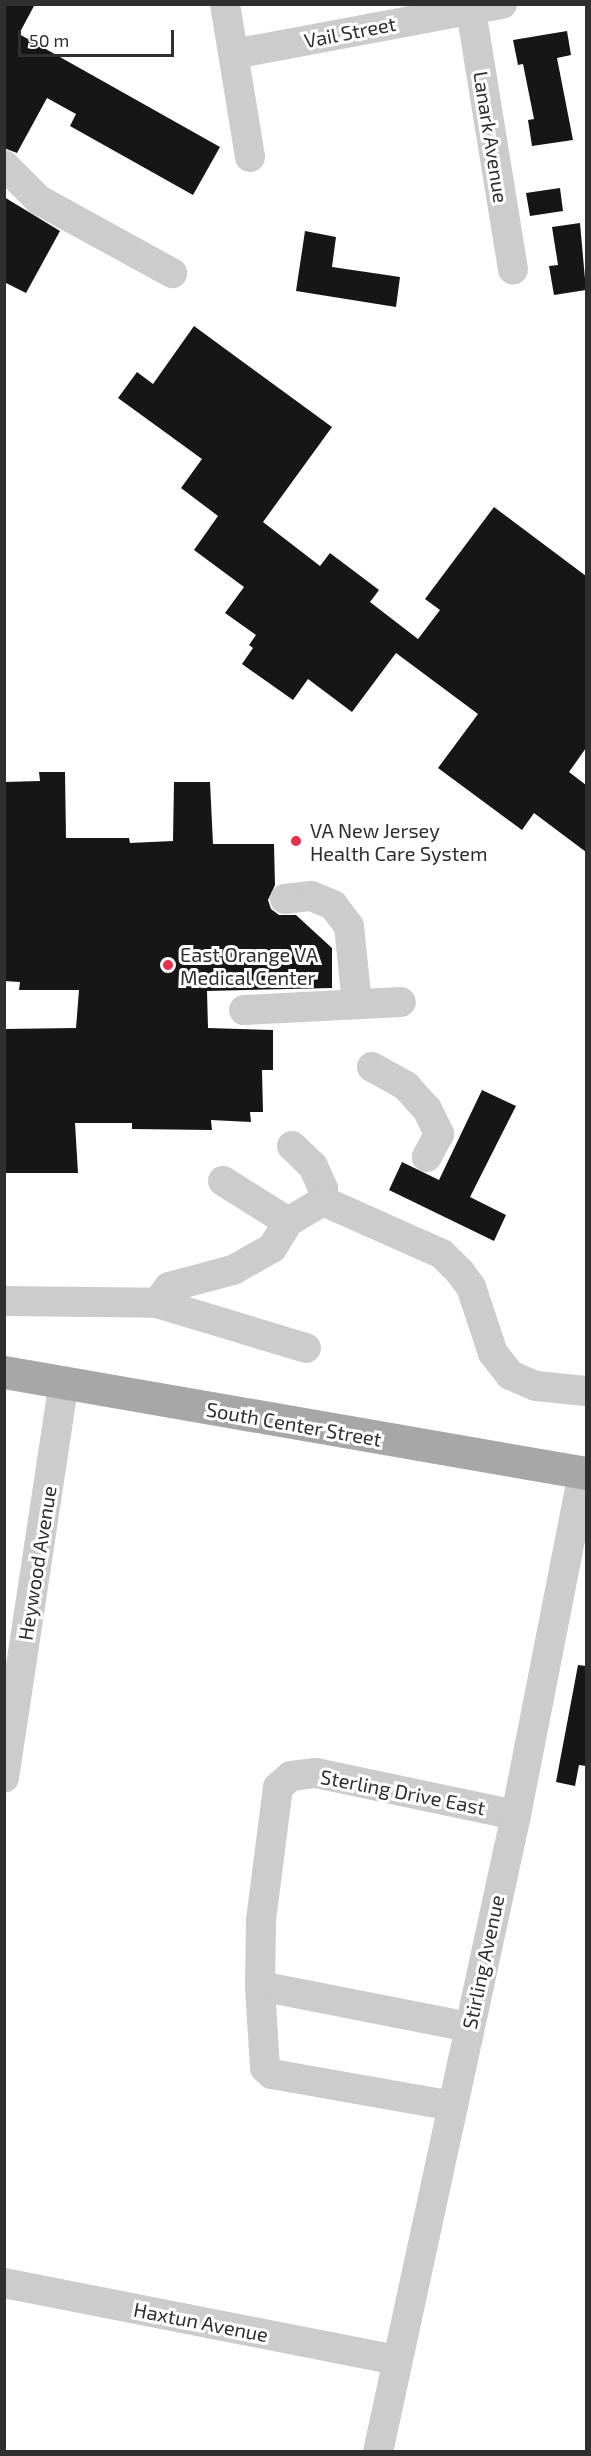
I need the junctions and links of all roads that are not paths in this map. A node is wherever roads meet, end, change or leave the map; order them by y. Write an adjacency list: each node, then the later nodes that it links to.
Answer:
1 (225, 4): 4 (street)
2 (502, 4): 3 (street, Vail Street)
3 (470, 7): 4 (street, Vail Street); 7 (street, Lanark Avenue)
4 (234, 54): 5 (street)
5 (250, 158)
6 (4, 165): 8 (street)
7 (513, 270)
8 (172, 273)
9 (285, 899): 11 (street)
10 (401, 1002): 11 (street)
11 (357, 1003): 12 (street)
12 (244, 1010)
13 (372, 1067): 15 (street)
14 (292, 1146): 17 (street)
15 (427, 1157)
16 (223, 1181): 18 (street)
17 (323, 1201): 18 (street); 24 (street)
18 (288, 1222): 20 (street)
19 (4, 1301): 20 (street)
20 (157, 1303): 21 (street)
21 (306, 1348)
22 (4, 1372): 23 (main road, South Center Street)
23 (64, 1383): 25 (main road, South Center Street); 26 (street, Heywood Avenue)
24 (586, 1391)
25 (585, 1473): 27 (street, Stirling Avenue)
26 (4, 1778)
27 (516, 1815): 28 (street, Sterling Drive East); 29 (street, Stirling Avenue)
28 (260, 1986): 29 (street); 30 (street)
29 (469, 2027): 30 (street, Stirling Avenue)
30 (453, 2106): 32 (street, Stirling Avenue)
31 (4, 2283): 32 (street, Haxtun Avenue)
32 (397, 2360): 33 (street, Stirling Avenue)
33 (378, 2451)

